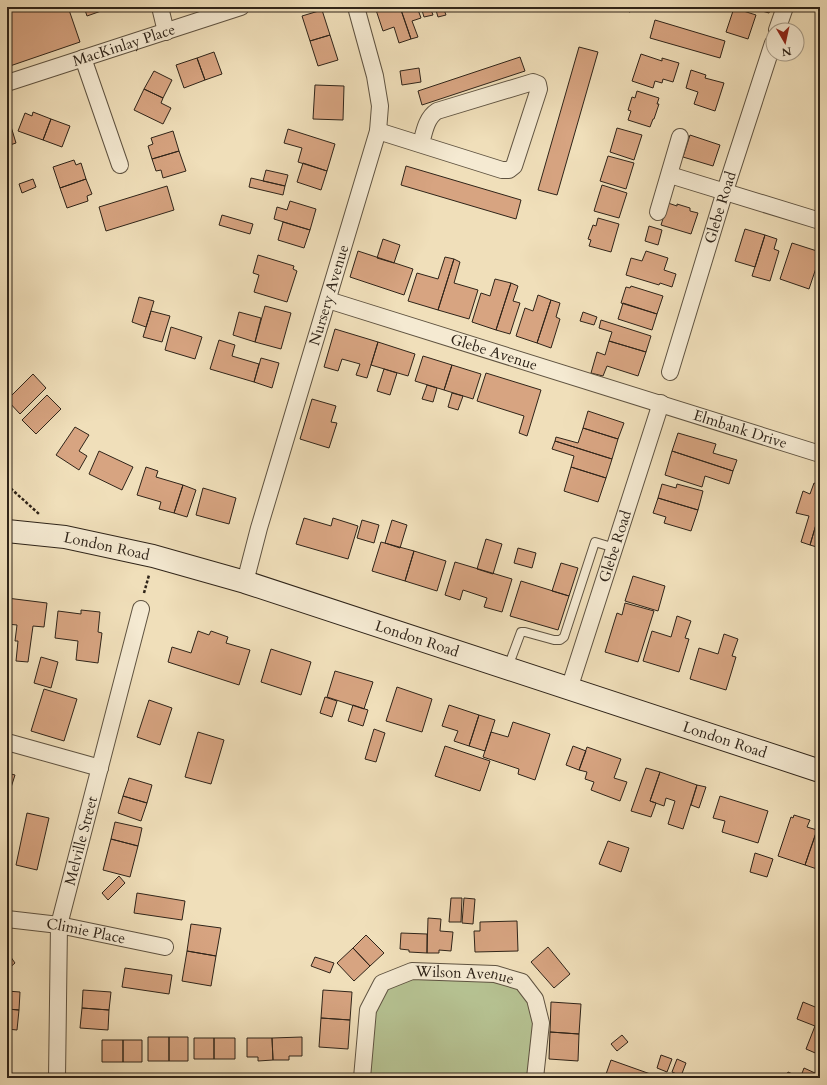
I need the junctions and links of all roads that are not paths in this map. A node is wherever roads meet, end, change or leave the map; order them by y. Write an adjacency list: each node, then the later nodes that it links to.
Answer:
1 (160, 7): 6 (street)
2 (241, 7): 6 (street, MacKinlay Place)
3 (356, 7): 10 (street, Nursery Avenue)
4 (784, 7): 5 (street)
5 (779, 22)
6 (166, 32): 7 (street, MacKinlay Place)
7 (83, 58): 9 (street, MacKinlay Place); 13 (street)
8 (767, 62): 15 (street, Glebe Road)
9 (7, 82)
10 (378, 131): 12 (street); 18 (street, Nursery Avenue)
11 (680, 137): 14 (street)
12 (421, 144): 12 (street)
13 (120, 165)
14 (670, 175): 15 (street); 16 (street)
15 (725, 191): 17 (street); 19 (street, Glebe Road)
16 (658, 212)
17 (820, 221)
18 (328, 300): 20 (street, Glebe Avenue); 24 (street, Nursery Avenue)
19 (670, 372)
20 (661, 403): 21 (street, Elmbank Drive); 23 (street, Glebe Road)
21 (820, 454)
22 (7, 531): 24 (main road, London Road)
23 (615, 548): 26 (lane); 27 (street, Glebe Road)
24 (245, 582): 26 (main road, London Road)
25 (141, 609): 29 (street, Melville Street)
26 (508, 668): 27 (main road, London Road)
27 (570, 689): 30 (main road, London Road)
28 (7, 742): 29 (street)
29 (100, 768): 32 (street, Melville Street)
30 (820, 771)
31 (7, 919): 32 (street, Climie Place)
32 (59, 925): 33 (street, Climie Place); 34 (street, Melville Street)
33 (165, 947)
34 (57, 1078)
35 (362, 1078): 36 (street, Wilson Avenue)
36 (534, 1078)

